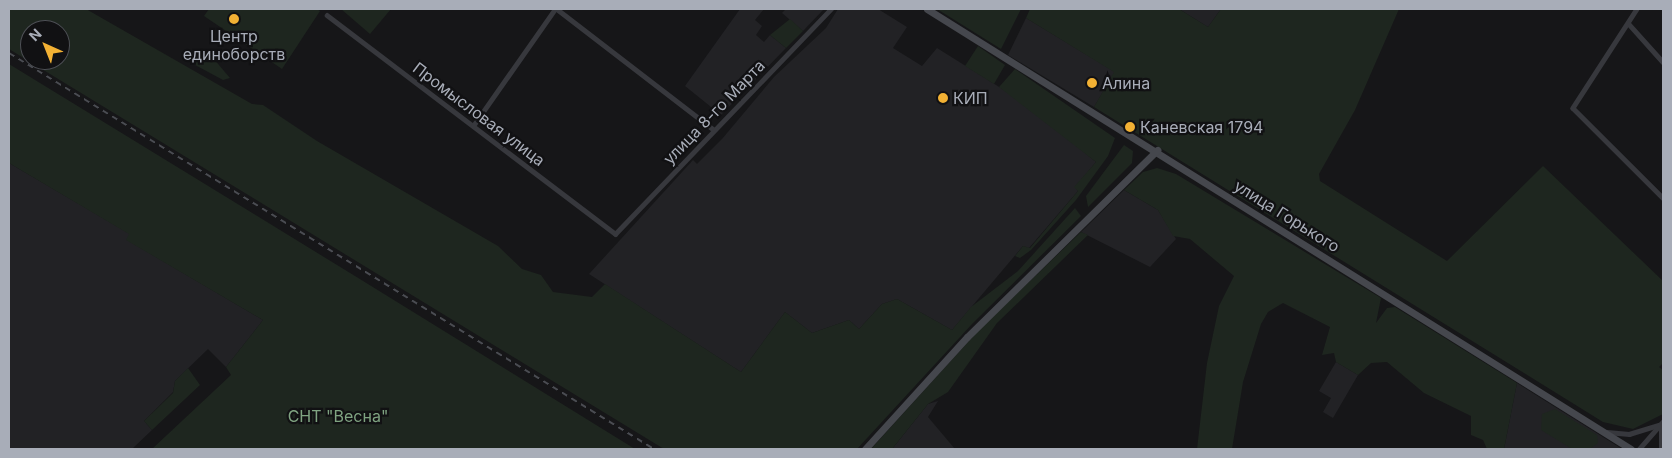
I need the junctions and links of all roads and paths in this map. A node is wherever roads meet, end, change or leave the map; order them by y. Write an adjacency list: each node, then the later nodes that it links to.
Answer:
1 (556, 9): 8 (street); 9 (street)
2 (831, 9): 9 (street, улица 8-го Марта)
3 (927, 9): 10 (main road, улица Горького)
4 (1637, 9): 6 (street)
5 (327, 15): 8 (street, Промысловая улица)
6 (1628, 23): 7 (street); 11 (street)
7 (1663, 62)
8 (473, 126): 12 (street, Промысловая улица)
9 (714, 130): 12 (street, улица 8-го Марта)
10 (1157, 150): 14 (main road, улица Горького); 15 (main road)
11 (1663, 198)
12 (615, 234)
13 (1662, 422): 14 (street); 17 (street); 18 (street)
14 (1602, 431): 16 (main road, улица Горького)
15 (865, 449)
16 (1631, 449)
17 (1639, 449)
18 (1661, 449)

